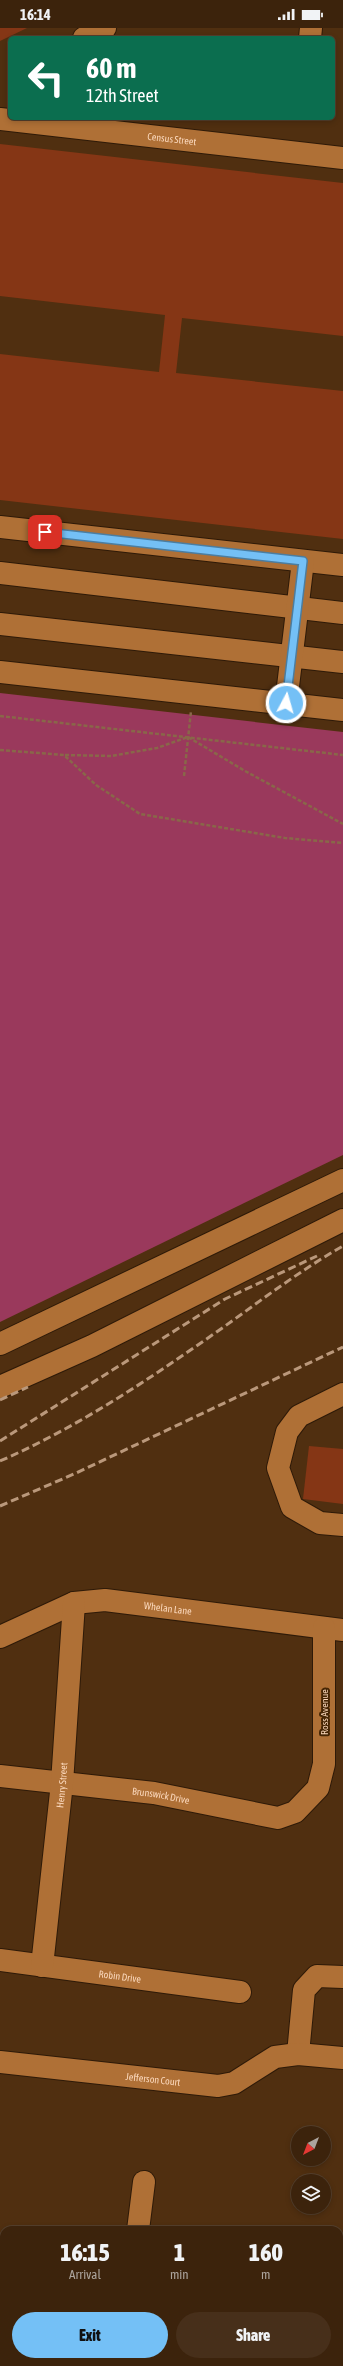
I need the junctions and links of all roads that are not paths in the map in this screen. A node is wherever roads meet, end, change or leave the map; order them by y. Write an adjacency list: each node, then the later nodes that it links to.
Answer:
1 (105, 28): 2 (street)
2 (88, 36)
3 (17, 120): 4 (street, Census Street)
4 (343, 158)
5 (0, 527): 6 (street)
6 (303, 561): 7 (street); 9 (street)
7 (343, 565)
8 (0, 573): 9 (street)
9 (296, 608): 10 (street); 12 (street)
10 (343, 613)
11 (0, 624): 12 (street)
12 (291, 657): 13 (street); 15 (street)
13 (343, 662)
14 (0, 672): 15 (street)
15 (286, 703): 16 (street)
16 (343, 710)
17 (343, 1180): 19 (street)
18 (343, 1220): 20 (street)
19 (0, 1344)
20 (0, 1387)
21 (343, 1394): 22 (street)
22 (343, 1525)
23 (74, 1604): 24 (street, Whelan Lane); 25 (street, Whelan Lane); 27 (street, Henry Street)
24 (333, 1629): 28 (street, Ross Avenue)
25 (0, 1637)
26 (0, 1776): 27 (street, Brunswick Drive)
27 (62, 1783): 28 (street, Brunswick Drive); 30 (street, Henry Street)
28 (312, 1794)
29 (0, 1960): 30 (street, Robin Drive)
30 (42, 1966): 32 (street, Robin Drive)
31 (343, 1977): 33 (street)
32 (240, 1992)
33 (298, 2054): 34 (street, Jefferson Court); 35 (street, Jefferson Court)
34 (343, 2058)
35 (0, 2062)
36 (144, 2182): 37 (street)
37 (138, 2226)

